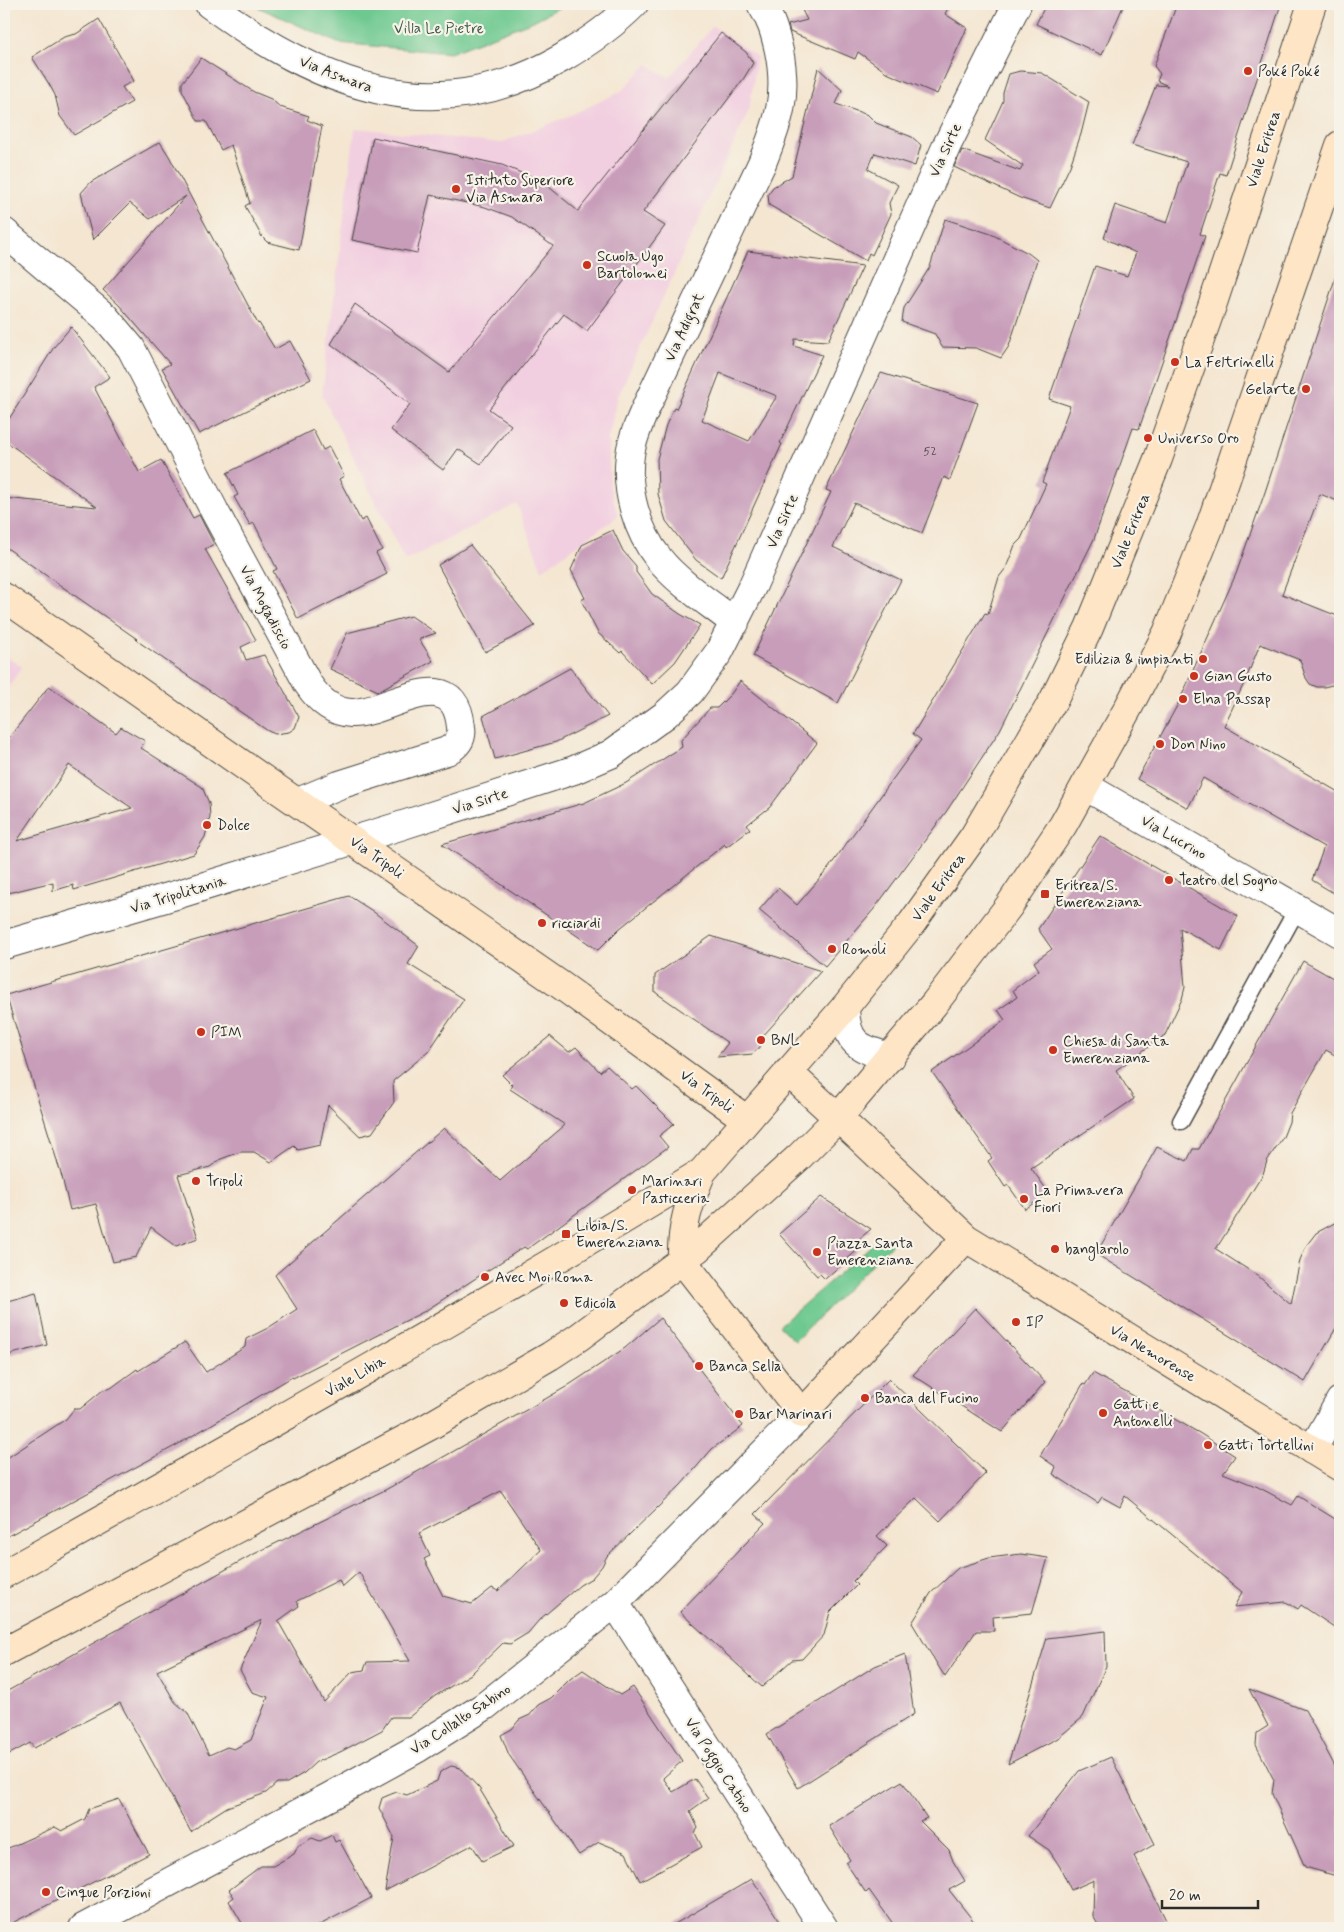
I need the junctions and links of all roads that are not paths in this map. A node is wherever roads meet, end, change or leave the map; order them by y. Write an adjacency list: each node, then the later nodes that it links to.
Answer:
1 (209, 4): 2 (street, Via Asmara)
2 (634, 4)
3 (761, 4): 9 (street, Via Adigrat)
4 (1016, 4): 9 (street, Via Sirte)
5 (1312, 4): 16 (street, Viale Eritrea)
6 (1340, 145): 10 (street)
7 (4, 232): 11 (street, Via Mogadiscio)
8 (4, 597): 11 (street, Via Tripoli)
9 (735, 623): 12 (street, Via Sirte)
10 (1085, 786): 13 (street, Via Lucrino); 17 (street)
11 (298, 802): 12 (street, Via Tripoli)
12 (352, 840): 15 (street, Via Tripolitania); 20 (street, Via Tripoli)
13 (1297, 909): 14 (street, Via Lucrino); 21 (lane)
14 (1340, 933)
15 (4, 945)
16 (845, 1007): 17 (street); 18 (street, Viale Eritrea)
17 (891, 1057): 19 (street)
18 (788, 1072): 19 (street); 20 (street)
19 (838, 1118): 23 (street); 24 (street)
20 (747, 1120): 22 (street)
21 (1181, 1121)
22 (702, 1172): 24 (street); 29 (street, Viale Libia)
23 (966, 1238): 26 (street); 27 (street, Via Nemorense)
24 (682, 1260): 26 (street); 31 (street)
25 (1340, 1401): 27 (street)
26 (802, 1414): 30 (street, Via Collalto Sabino)
27 (1312, 1450): 28 (street, Via Nemorense)
28 (1340, 1467)
29 (4, 1574)
30 (615, 1603): 32 (street, Via Collalto Sabino); 33 (street, Via Poggio Catino)
31 (4, 1652)
32 (83, 1928)
33 (824, 1928)

